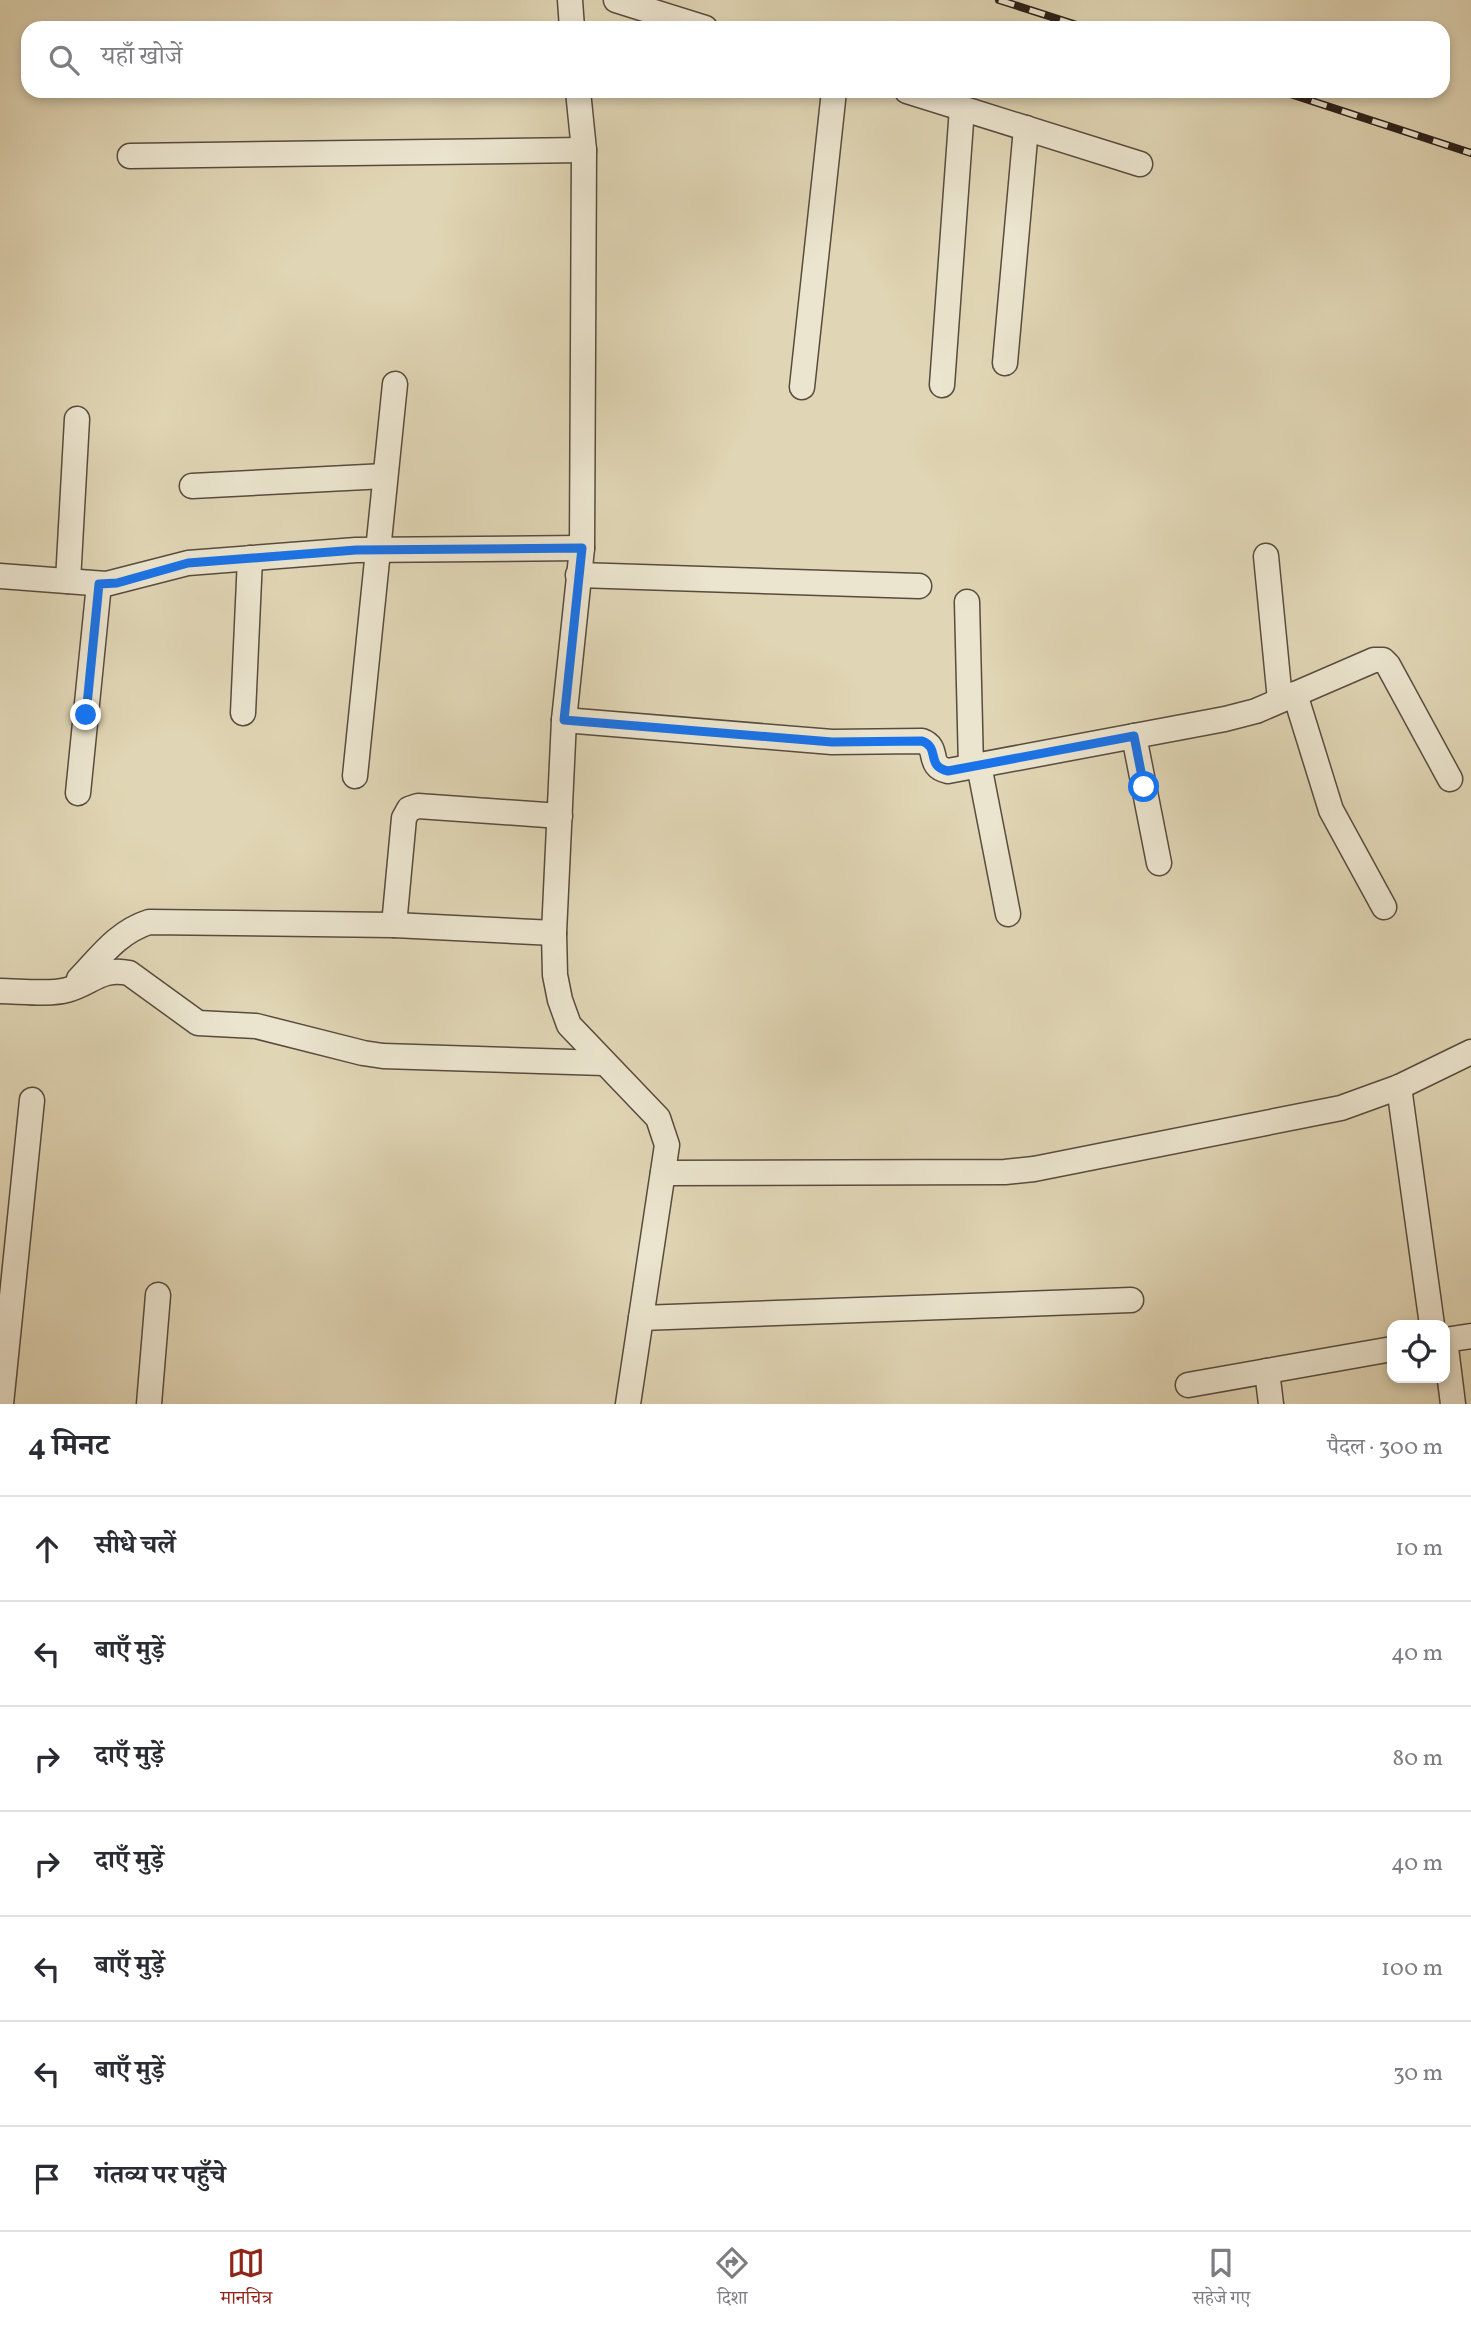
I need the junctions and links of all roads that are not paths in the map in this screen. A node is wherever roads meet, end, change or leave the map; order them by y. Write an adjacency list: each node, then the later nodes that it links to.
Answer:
1 (570, 0): 3 (street)
2 (616, 0): 4 (street)
3 (572, 21)
4 (683, 21)
5 (580, 98): 10 (street)
6 (833, 98): 16 (street)
7 (930, 98): 8 (street)
8 (962, 108): 9 (street); 15 (street)
9 (1026, 128): 12 (street); 13 (street)
10 (584, 150): 11 (street); 20 (street)
11 (130, 156)
12 (1140, 164)
13 (1005, 363)
14 (395, 384): 18 (street)
15 (942, 385)
16 (802, 387)
17 (77, 419): 26 (street)
18 (385, 476): 19 (street); 21 (street)
19 (192, 486)
20 (582, 548): 21 (street); 24 (street)
21 (378, 550): 23 (street); 35 (street)
22 (1266, 556): 30 (street)
23 (250, 558): 27 (street); 31 (street)
24 (578, 575): 28 (street); 32 (street)
25 (0, 576): 26 (street)
26 (68, 581): 27 (street)
27 (99, 584): 37 (street)
28 (919, 586)
29 (967, 602): 34 (street)
30 (1287, 697): 33 (street); 36 (street); 40 (street)
31 (243, 713)
32 (564, 720): 34 (street); 38 (street)
33 (1134, 736): 34 (street); 39 (street)
34 (975, 766): 41 (street)
35 (355, 776)
36 (1450, 779)
37 (78, 793)
38 (560, 816): 42 (street); 43 (street)
39 (1159, 863)
40 (1384, 907)
41 (1009, 914)
42 (394, 925): 43 (street); 44 (street)
43 (554, 933): 47 (street)
44 (72, 988): 45 (street); 47 (street)
45 (0, 990)
46 (1471, 1052): 48 (street)
47 (604, 1063): 50 (street)
48 (1399, 1087): 50 (street); 54 (street)
49 (32, 1100): 59 (street)
50 (663, 1172): 53 (street)
51 (158, 1295): 60 (street)
52 (1131, 1300): 53 (street)
53 (641, 1318): 61 (street)
54 (1431, 1320)
55 (1471, 1336): 63 (street)
56 (1387, 1350): 57 (street)
57 (1267, 1371): 58 (street); 62 (street)
58 (1188, 1385)
59 (1, 1404)
60 (149, 1404)
61 (628, 1404)
62 (1271, 1404)
63 (1452, 1404)

